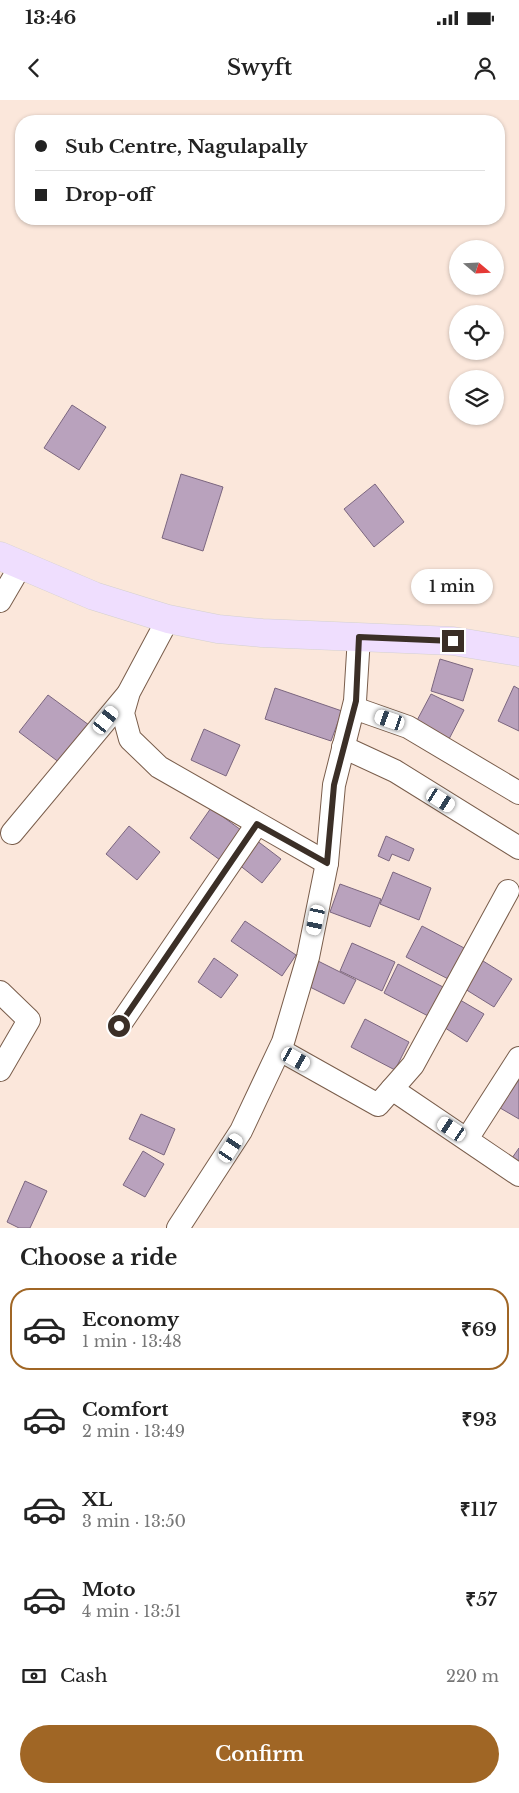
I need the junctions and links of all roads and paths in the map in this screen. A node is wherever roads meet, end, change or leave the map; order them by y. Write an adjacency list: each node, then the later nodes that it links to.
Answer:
1 (10, 561): 2 (street); 3 (main road)
2 (0, 601)
3 (168, 619): 4 (main road); 6 (street)
4 (359, 637): 5 (main road); 7 (street)
5 (519, 652)
6 (129, 692): 10 (street); 11 (street)
7 (354, 708): 8 (street); 9 (street)
8 (344, 747): 12 (street); 13 (street)
9 (519, 793)
10 (257, 824): 13 (street); 16 (street)
11 (12, 833)
12 (519, 848)
13 (327, 863): 17 (street)
14 (508, 891): 20 (street)
15 (0, 992): 19 (street)
16 (119, 1026)
17 (280, 1050): 20 (street); 23 (street)
18 (519, 1058): 21 (street)
19 (0, 1070)
20 (392, 1089): 21 (street)
21 (466, 1139): 22 (street)
22 (519, 1175)
23 (178, 1228)

